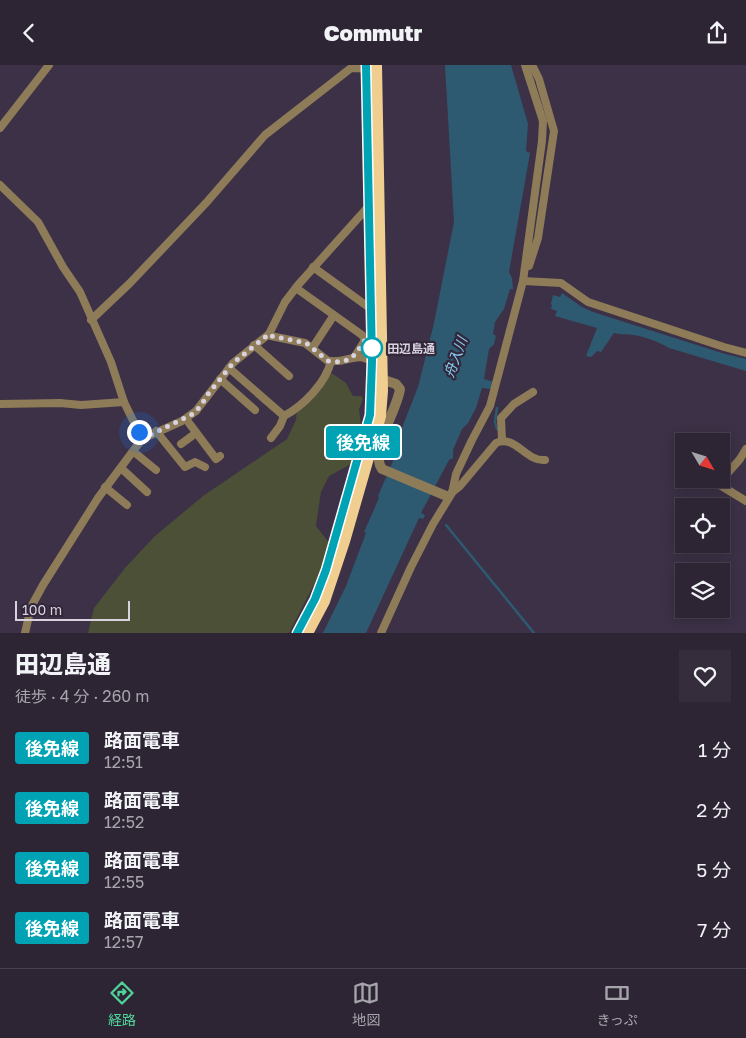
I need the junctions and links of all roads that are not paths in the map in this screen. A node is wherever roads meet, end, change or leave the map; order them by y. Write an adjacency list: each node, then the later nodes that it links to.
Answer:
1 (49, 65): 5 (street)
2 (525, 65): 9 (street)
3 (532, 65): 9 (street)
4 (375, 67): 7 (highway); 13 (street)
5 (0, 128)
6 (0, 185): 13 (street)
7 (377, 197): 8 (street); 11 (highway)
8 (313, 267): 10 (street); 11 (street)
9 (523, 281): 19 (street); 47 (street)
10 (296, 288): 12 (street); 14 (street)
11 (380, 306): 15 (highway)
12 (334, 315): 16 (street); 18 (street)
13 (91, 320): 27 (street)
14 (269, 334): 17 (street); 18 (street)
15 (380, 336): 16 (street); 23 (highway)
16 (364, 338): 20 (street)
17 (254, 345): 22 (street); 24 (street)
18 (313, 347): 21 (street)
19 (746, 353)
20 (355, 356): 21 (street); 23 (street)
21 (331, 361): 30 (street)
22 (229, 367): 25 (street); 30 (street)
23 (381, 374): 47 (street); 51 (highway)
24 (289, 377)
25 (220, 379): 29 (street); 31 (street)
26 (532, 392): 36 (street)
27 (124, 402): 28 (street); 35 (street)
28 (0, 403)
29 (255, 410)
30 (284, 416): 34 (street)
31 (186, 419): 32 (street); 33 (street)
32 (156, 431): 35 (street); 42 (street)
33 (196, 433): 37 (street); 40 (street)
34 (271, 437)
35 (142, 439): 39 (street)
36 (502, 440): 41 (street); 47 (street)
37 (181, 444)
38 (746, 449): 48 (street)
39 (134, 451): 43 (street); 44 (street)
40 (220, 456)
41 (545, 460)
42 (205, 467)
43 (121, 468): 45 (street); 46 (street)
44 (156, 470)
45 (106, 487): 49 (street); 50 (street)
46 (147, 492)
47 (448, 494): 52 (street)
48 (746, 501)
49 (127, 505)
50 (25, 633)
51 (306, 633)
52 (381, 633)

